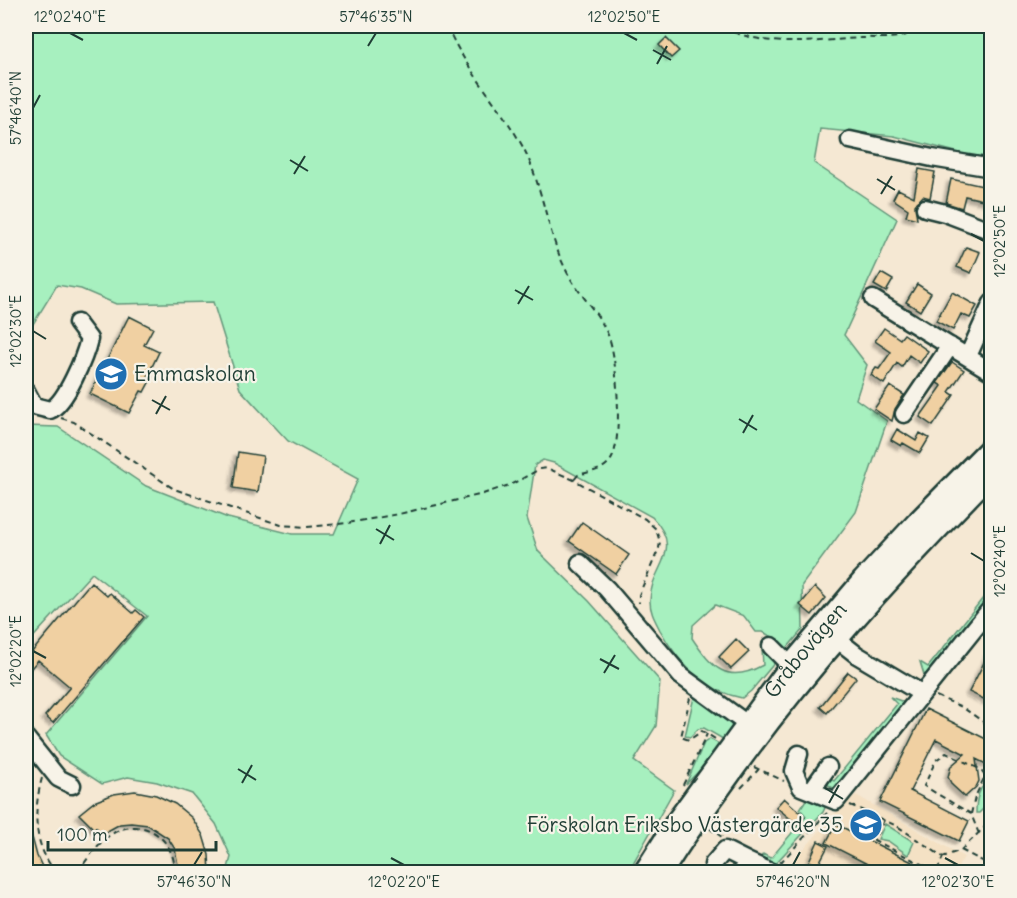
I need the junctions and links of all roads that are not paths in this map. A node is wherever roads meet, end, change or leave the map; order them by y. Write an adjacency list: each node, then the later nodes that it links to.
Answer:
1 (850, 140): 2 (street)
2 (992, 168)
3 (925, 208): 4 (street)
4 (992, 231)
5 (873, 299): 8 (street)
6 (992, 303): 9 (street)
7 (77, 323): 11 (street)
8 (950, 346): 9 (street); 12 (street)
9 (968, 356): 10 (street)
10 (992, 372)
11 (26, 392)
12 (904, 414)
13 (992, 447): 17 (main road, Gråbovägen)
14 (992, 472): 17 (main road, Gråbovägen)
15 (580, 563): 21 (street)
16 (992, 606): 20 (street)
17 (829, 633): 19 (main road, Gråbovägen); 20 (street); 21 (main road, Gråbovägen)
18 (771, 646): 19 (street)
19 (791, 666): 21 (main road, Gråbovägen)
20 (921, 693): 26 (street)
21 (750, 731): 30 (main road, Gråbovägen); 31 (main road, Gråbovägen)
22 (26, 738): 25 (street)
23 (799, 754): 26 (street)
24 (828, 767): 26 (street)
25 (72, 785)
26 (806, 789)
27 (713, 864): 28 (street)
28 (744, 867): 29 (street)
29 (774, 869)
30 (645, 873)
31 (662, 873)

